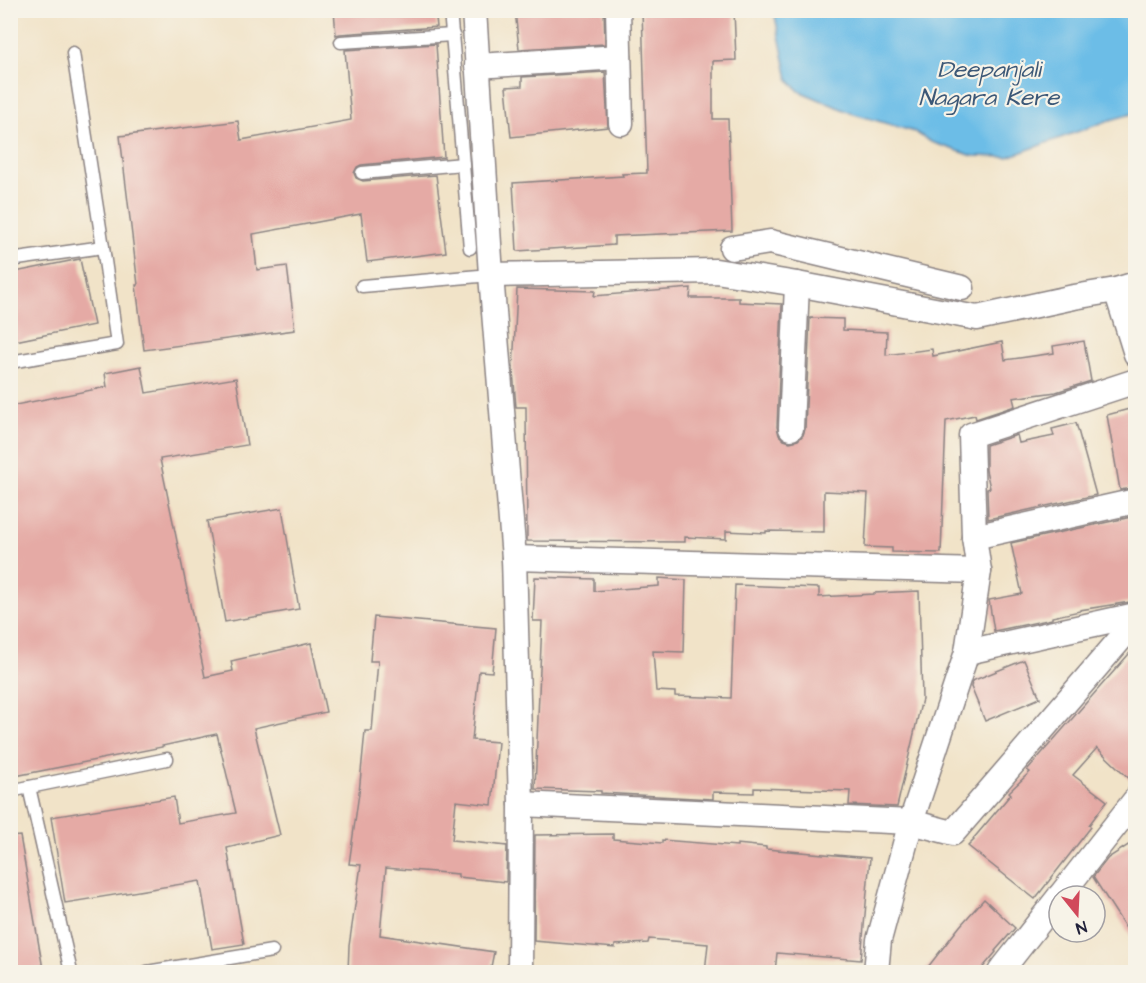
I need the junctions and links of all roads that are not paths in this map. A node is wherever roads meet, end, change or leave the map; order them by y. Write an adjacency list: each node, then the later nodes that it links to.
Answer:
1 (450, 10): 4 (lane)
2 (474, 10): 8 (street)
3 (618, 10): 7 (street)
4 (453, 35): 5 (lane); 10 (lane)
5 (341, 42)
6 (73, 53): 12 (lane)
7 (620, 57): 8 (street); 9 (street)
8 (477, 66): 16 (street)
9 (621, 123)
10 (463, 164): 11 (lane); 13 (lane)
11 (362, 173)
12 (104, 246): 15 (lane); 22 (lane)
13 (470, 248)
14 (732, 248): 20 (street)
15 (10, 260)
16 (491, 275): 17 (street); 18 (lane); 27 (street)
17 (797, 284): 19 (street); 24 (street)
18 (362, 286)
19 (1126, 287): 21 (street)
20 (962, 288)
21 (1136, 354)
22 (10, 362)
23 (1136, 381): 26 (street)
24 (791, 428)
25 (1136, 501): 26 (street)
26 (974, 537): 28 (street)
27 (514, 558): 28 (street); 36 (street)
28 (979, 572): 31 (street)
29 (1136, 615): 31 (street)
30 (1136, 621): 37 (street)
31 (967, 652): 37 (street)
32 (167, 759): 33 (lane)
33 (29, 787): 34 (lane); 41 (lane)
34 (10, 791)
35 (1136, 800): 38 (street)
36 (520, 804): 37 (street); 43 (street)
37 (911, 822): 44 (street)
38 (1069, 884)
39 (1047, 912): 45 (street)
40 (272, 951): 42 (lane)
41 (71, 972)
42 (147, 972)
43 (520, 972)
44 (876, 972)
45 (1000, 972)

